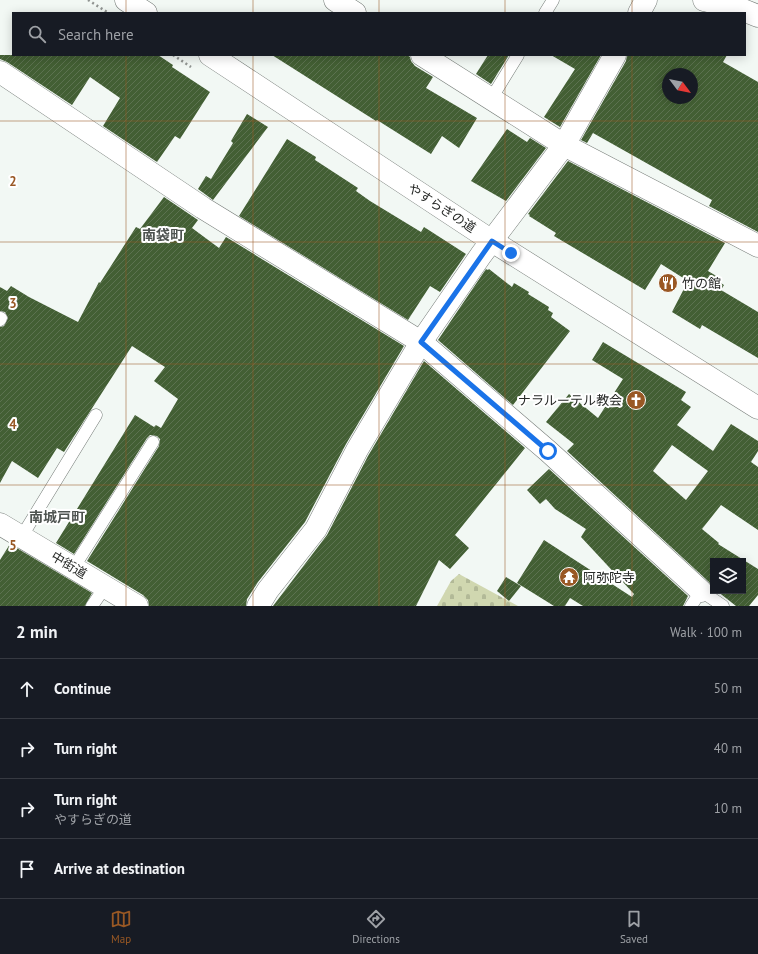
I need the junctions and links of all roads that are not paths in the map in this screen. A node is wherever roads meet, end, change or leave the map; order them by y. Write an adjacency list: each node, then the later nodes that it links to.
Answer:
1 (126, 0): 6 (street)
2 (335, 0): 7 (street)
3 (553, 0): 8 (lane)
4 (646, 0): 9 (street)
5 (704, 0): 10 (street)
6 (144, 12)
7 (354, 12)
8 (546, 12)
9 (640, 12)
10 (758, 16)
11 (212, 56): 18 (street, やすらぎの道)
12 (424, 56): 16 (street)
13 (517, 56): 16 (lane)
14 (614, 56): 17 (street)
15 (0, 72): 20 (street)
16 (491, 99): 17 (street)
17 (564, 145): 18 (street); 19 (street)
18 (492, 241): 20 (street); 21 (street, やすらぎの道)
19 (758, 246)
20 (421, 342): 28 (street); 31 (street)
21 (758, 408)
22 (96, 415): 25 (lane)
23 (153, 442): 26 (lane)
24 (0, 524): 25 (street, 中街道)
25 (22, 536): 26 (street, 中街道)
26 (74, 567): 27 (street, 中街道)
27 (105, 587): 29 (lane); 30 (street, 中街道)
28 (696, 599): 32 (lane)
29 (92, 606)
30 (137, 606)
31 (258, 606)
32 (723, 606)

